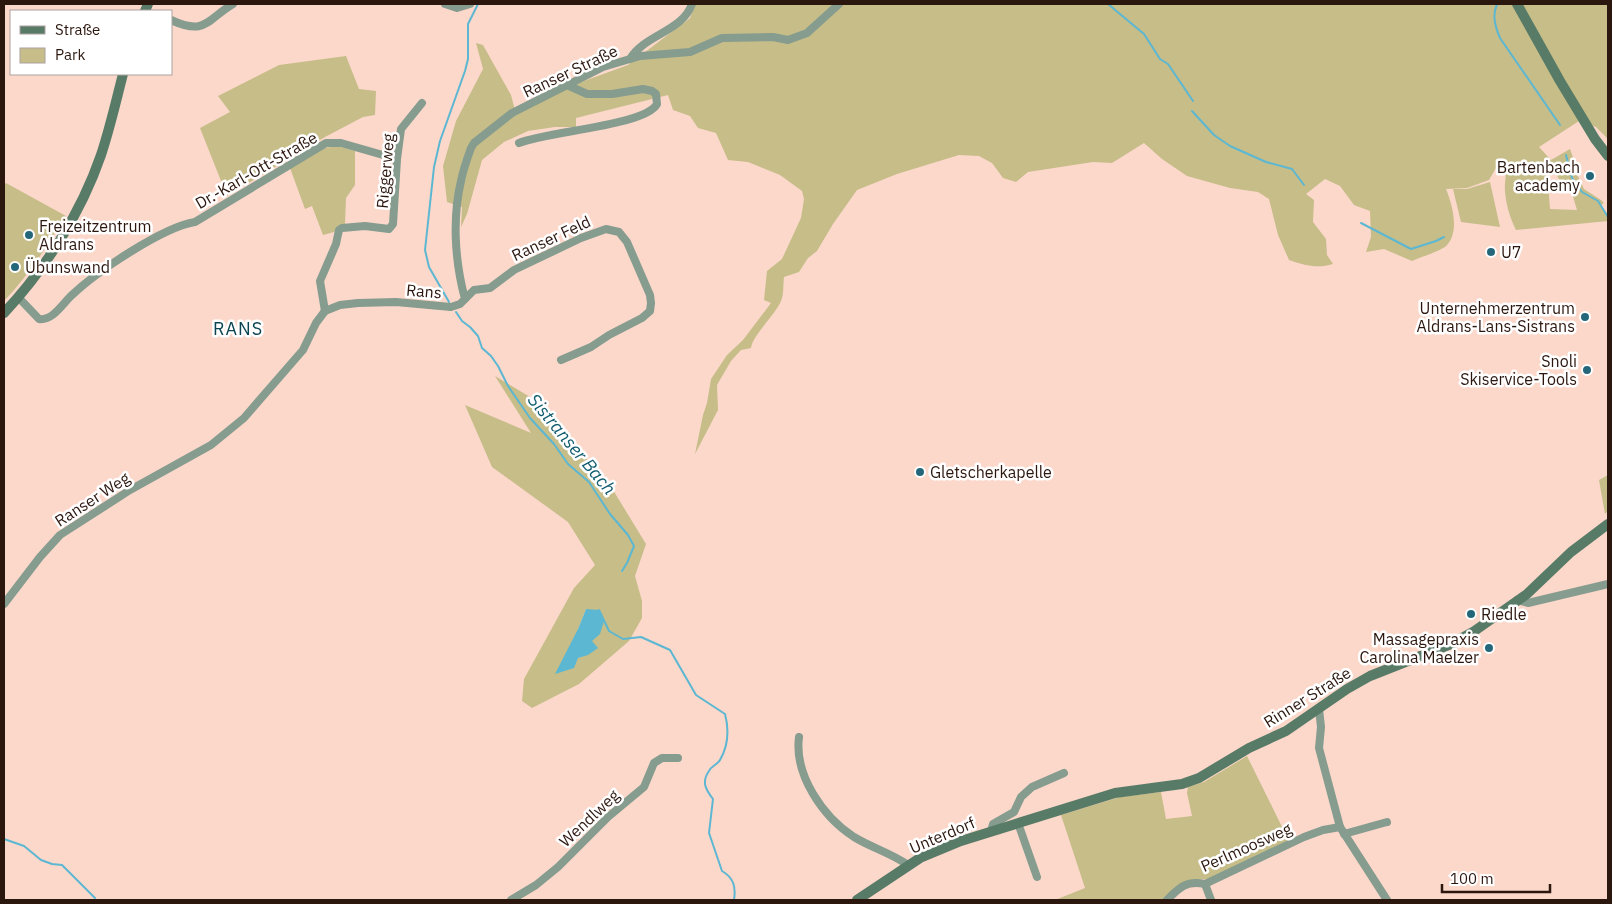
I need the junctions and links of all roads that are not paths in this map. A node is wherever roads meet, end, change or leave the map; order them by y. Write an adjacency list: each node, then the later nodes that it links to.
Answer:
1 (233, 4): 7 (street)
2 (445, 4): 3 (street)
3 (470, 4)
4 (692, 4): 8 (street)
5 (839, 4): 8 (street, Ranser Straße)
6 (1518, 4): 13 (main road)
7 (172, 20)
8 (630, 59): 10 (street, Ranser Straße)
9 (123, 75): 16 (main road)
10 (567, 85): 12 (street); 15 (street, Ranser Straße)
11 (422, 103): 14 (street, Riggerweg)
12 (520, 143)
13 (1608, 156)
14 (397, 158): 16 (street, Dr.-Karl-Ott-Straße); 18 (street, Riggerweg)
15 (457, 246): 17 (street, Rans)
16 (18, 297): 19 (main road)
17 (465, 299): 18 (street, Rans); 20 (street, Ranser Feld)
18 (325, 311): 24 (street, Ranser Weg)
19 (4, 313)
20 (561, 360)
21 (1608, 524): 23 (main road, Rinner Straße)
22 (1608, 584): 23 (street)
23 (1518, 600): 25 (main road, Rinner Straße)
24 (4, 604)
25 (1319, 709): 29 (main road, Rinner Straße); 31 (street)
26 (799, 737): 33 (street)
27 (678, 758): 36 (street, Wendlweg)
28 (1064, 773): 32 (street)
29 (1018, 822): 32 (main road, Unterdorf); 34 (street)
30 (1387, 822): 31 (street, Perlmoosweg)
31 (1342, 830): 35 (street, Perlmoosweg); 40 (street)
32 (991, 831): 33 (main road, Unterdorf)
33 (908, 866): 37 (main road, Unterdorf)
34 (1037, 877)
35 (1205, 884): 38 (street, Perlmoosweg); 39 (street)
36 (512, 900)
37 (857, 900)
38 (1167, 900)
39 (1210, 900)
40 (1387, 900)

